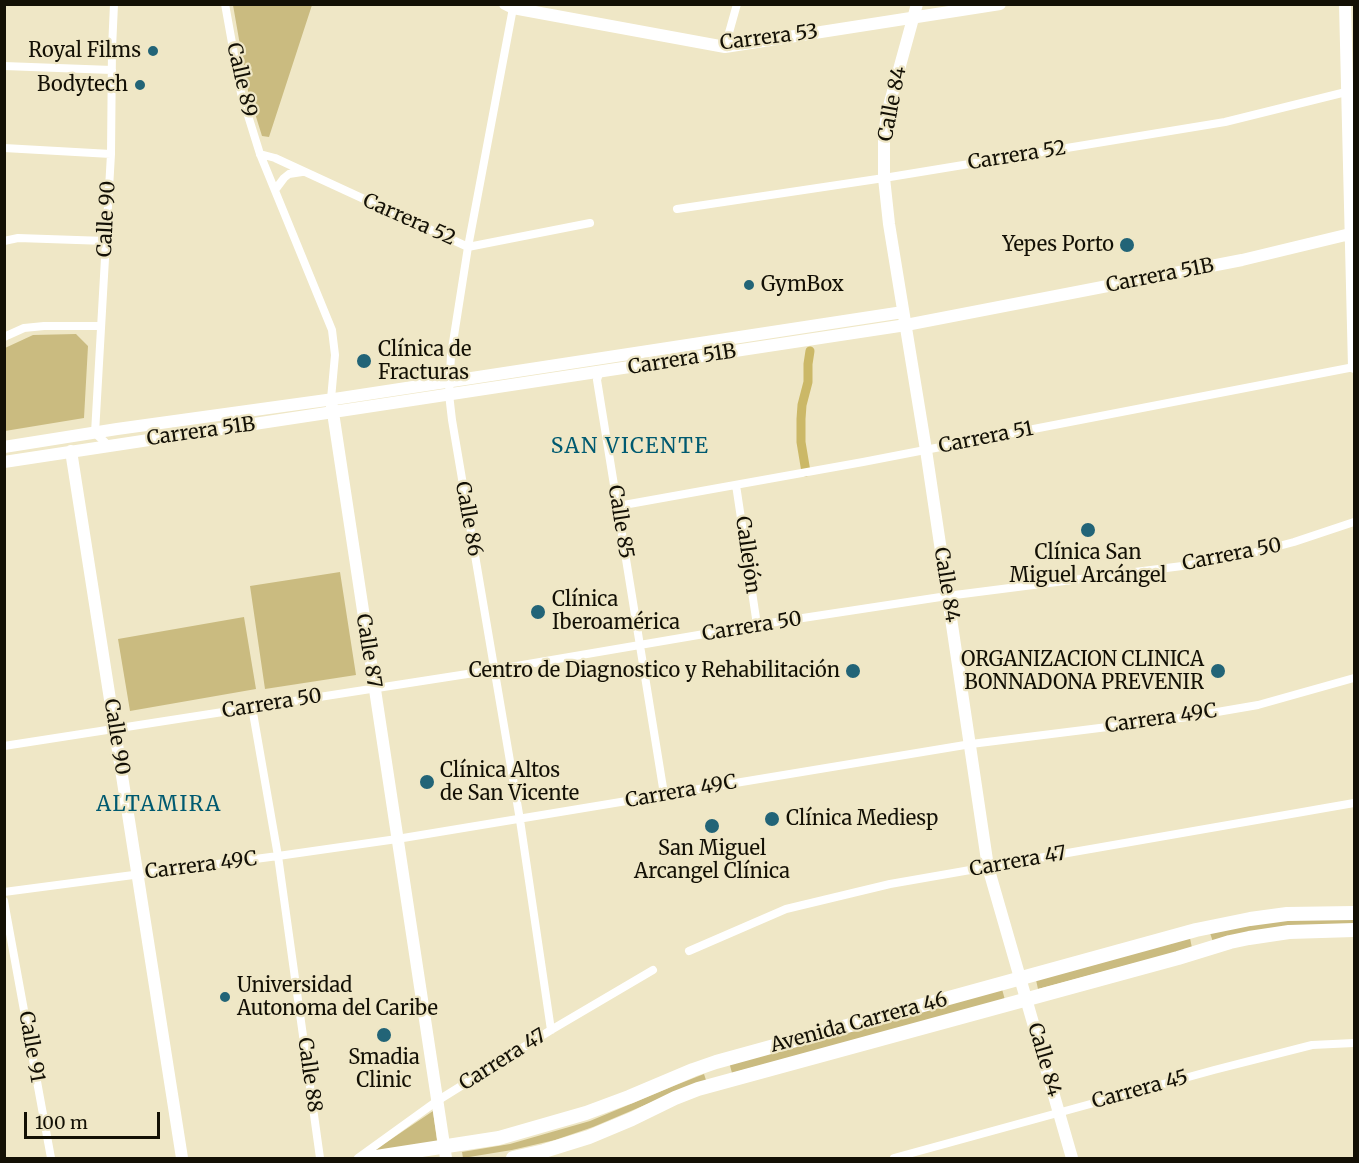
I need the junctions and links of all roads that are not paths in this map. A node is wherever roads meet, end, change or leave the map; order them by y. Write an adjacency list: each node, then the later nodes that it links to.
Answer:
1 (114, 4): 11 (street, Calle 90)
2 (225, 4): 15 (street, Calle 89)
3 (736, 4): 9 (street)
4 (917, 4): 8 (main road, Calle 84)
5 (1000, 4): 8 (main road, Carrera 53)
6 (1345, 4): 12 (main road)
7 (509, 6): 9 (main road, Carrera 53); 24 (street, Calle 86)
8 (913, 18): 9 (main road, Carrera 53); 17 (main road, Calle 84)
9 (725, 47)
10 (4, 66): 11 (street)
11 (112, 70): 14 (street, Calle 90)
12 (1351, 91): 17 (street, Carrera 52); 21 (main road)
13 (4, 148): 14 (street)
14 (111, 154): 23 (street, Calle 90)
15 (260, 154): 16 (street, Carrera 52); 18 (street, Calle 87)
16 (302, 172): 18 (street); 24 (street, Carrera 52)
17 (884, 178): 19 (street, Carrera 52); 25 (main road, Calle 84)
18 (275, 190): 34 (street, Calle 87)
19 (677, 209)
20 (590, 223): 24 (street, Carrera 52)
21 (1353, 234): 26 (main road, Carrera 51B); 30 (main road)
22 (4, 241): 23 (street)
23 (106, 241): 27 (street, Calle 90)
24 (468, 247): 32 (street, Calle 86)
25 (903, 312): 26 (main road, Calle 84); 29 (main road, Carrera 51B)
26 (906, 325): 31 (main road, Carrera 51B); 39 (main road, Calle 84)
27 (101, 326): 28 (street); 36 (street, Calle 90)
28 (4, 337)
29 (603, 358): 31 (street, Calle 85); 32 (main road, Carrera 51B)
30 (1354, 367): 39 (street, Carrera 51)
31 (599, 373): 33 (main road, Carrera 51B); 43 (street, Calle 85)
32 (450, 381): 33 (street, Calle 86); 34 (main road, Carrera 51B)
33 (449, 394): 35 (main road, Carrera 51B); 48 (street, Calle 86)
34 (331, 399): 35 (main road, Calle 87); 36 (main road, Carrera 51B)
35 (333, 412): 37 (main road, Carrera 51B); 50 (main road, Calle 87)
36 (95, 433): 37 (street); 38 (main road, Carrera 51B); 40 (main road)
37 (108, 445): 40 (main road, Carrera 51B)
38 (4, 447)
39 (926, 450): 42 (street, Carrera 51); 45 (main road, Calle 84)
40 (71, 452): 41 (main road, Carrera 51B); 52 (main road, Calle 90)
41 (4, 462)
42 (736, 485): 43 (street, Carrera 51); 46 (street, Callejón)
43 (618, 506): 47 (street, Calle 85)
44 (1354, 522): 45 (street, Carrera 50)
45 (948, 596): 46 (street, Carrera 50); 53 (main road, Calle 84)
46 (757, 625): 47 (street, Carrera 50)
47 (640, 645): 48 (street, Carrera 50); 55 (street, Calle 85)
48 (494, 670): 50 (street, Carrera 50); 57 (street, Calle 86)
49 (1354, 678): 53 (street, Carrera 49C)
50 (374, 688): 51 (street, Carrera 50); 58 (main road, Calle 87)
51 (252, 707): 52 (street, Carrera 50); 59 (street, Calle 88)
52 (114, 729): 54 (street, Carrera 50); 61 (main road, Calle 90)
53 (971, 744): 55 (street, Carrera 49C); 60 (main road, Calle 84)
54 (4, 746)
55 (664, 794): 57 (street, Carrera 49C)
56 (1354, 803): 60 (street, Carrera 47)
57 (519, 820): 58 (street, Carrera 49C); 72 (street, Calle 86)
58 (397, 839): 59 (street, Carrera 49C); 76 (main road, Calle 87)
59 (278, 856): 61 (street, Carrera 49C); 81 (street, Calle 88)
60 (988, 867): 67 (street, Carrera 47); 70 (main road, Calle 84)
61 (137, 874): 62 (street, Carrera 49C); 80 (main road, Calle 90)
62 (4, 892)
63 (4, 901): 79 (street, Calle 91)
64 (1354, 913): 65 (main road, Avenida Carrera 46)
65 (1196, 930): 68 (main road); 70 (main road, Avenida Carrera 46)
66 (1354, 930): 68 (main road, Avenida Carrera 46)
67 (689, 951)
68 (1201, 951): 71 (main road, Avenida Carrera 46)
69 (653, 970): 72 (street, Carrera 47)
70 (1020, 978): 71 (main road, Calle 84); 74 (main road, Avenida Carrera 46)
71 (1026, 1000): 75 (main road, Avenida Carrera 46); 77 (main road, Calle 84)
72 (551, 1030): 76 (street, Carrera 47)
73 (1354, 1043): 77 (street, Carrera 45)
74 (715, 1059): 75 (street); 78 (main road, Avenida Carrera 46)
75 (721, 1083): 84 (main road, Avenida Carrera 46)
76 (437, 1101): 78 (main road, Calle 87); 82 (street, Carrera 47)
77 (1059, 1113): 85 (street, Carrera 45); 86 (main road, Calle 84)
78 (445, 1153): 83 (main road, Avenida Carrera 46)
79 (51, 1158)
80 (182, 1158)
81 (321, 1158)
82 (358, 1158)
83 (370, 1158)
84 (513, 1158)
85 (894, 1158)
86 (1072, 1158)

